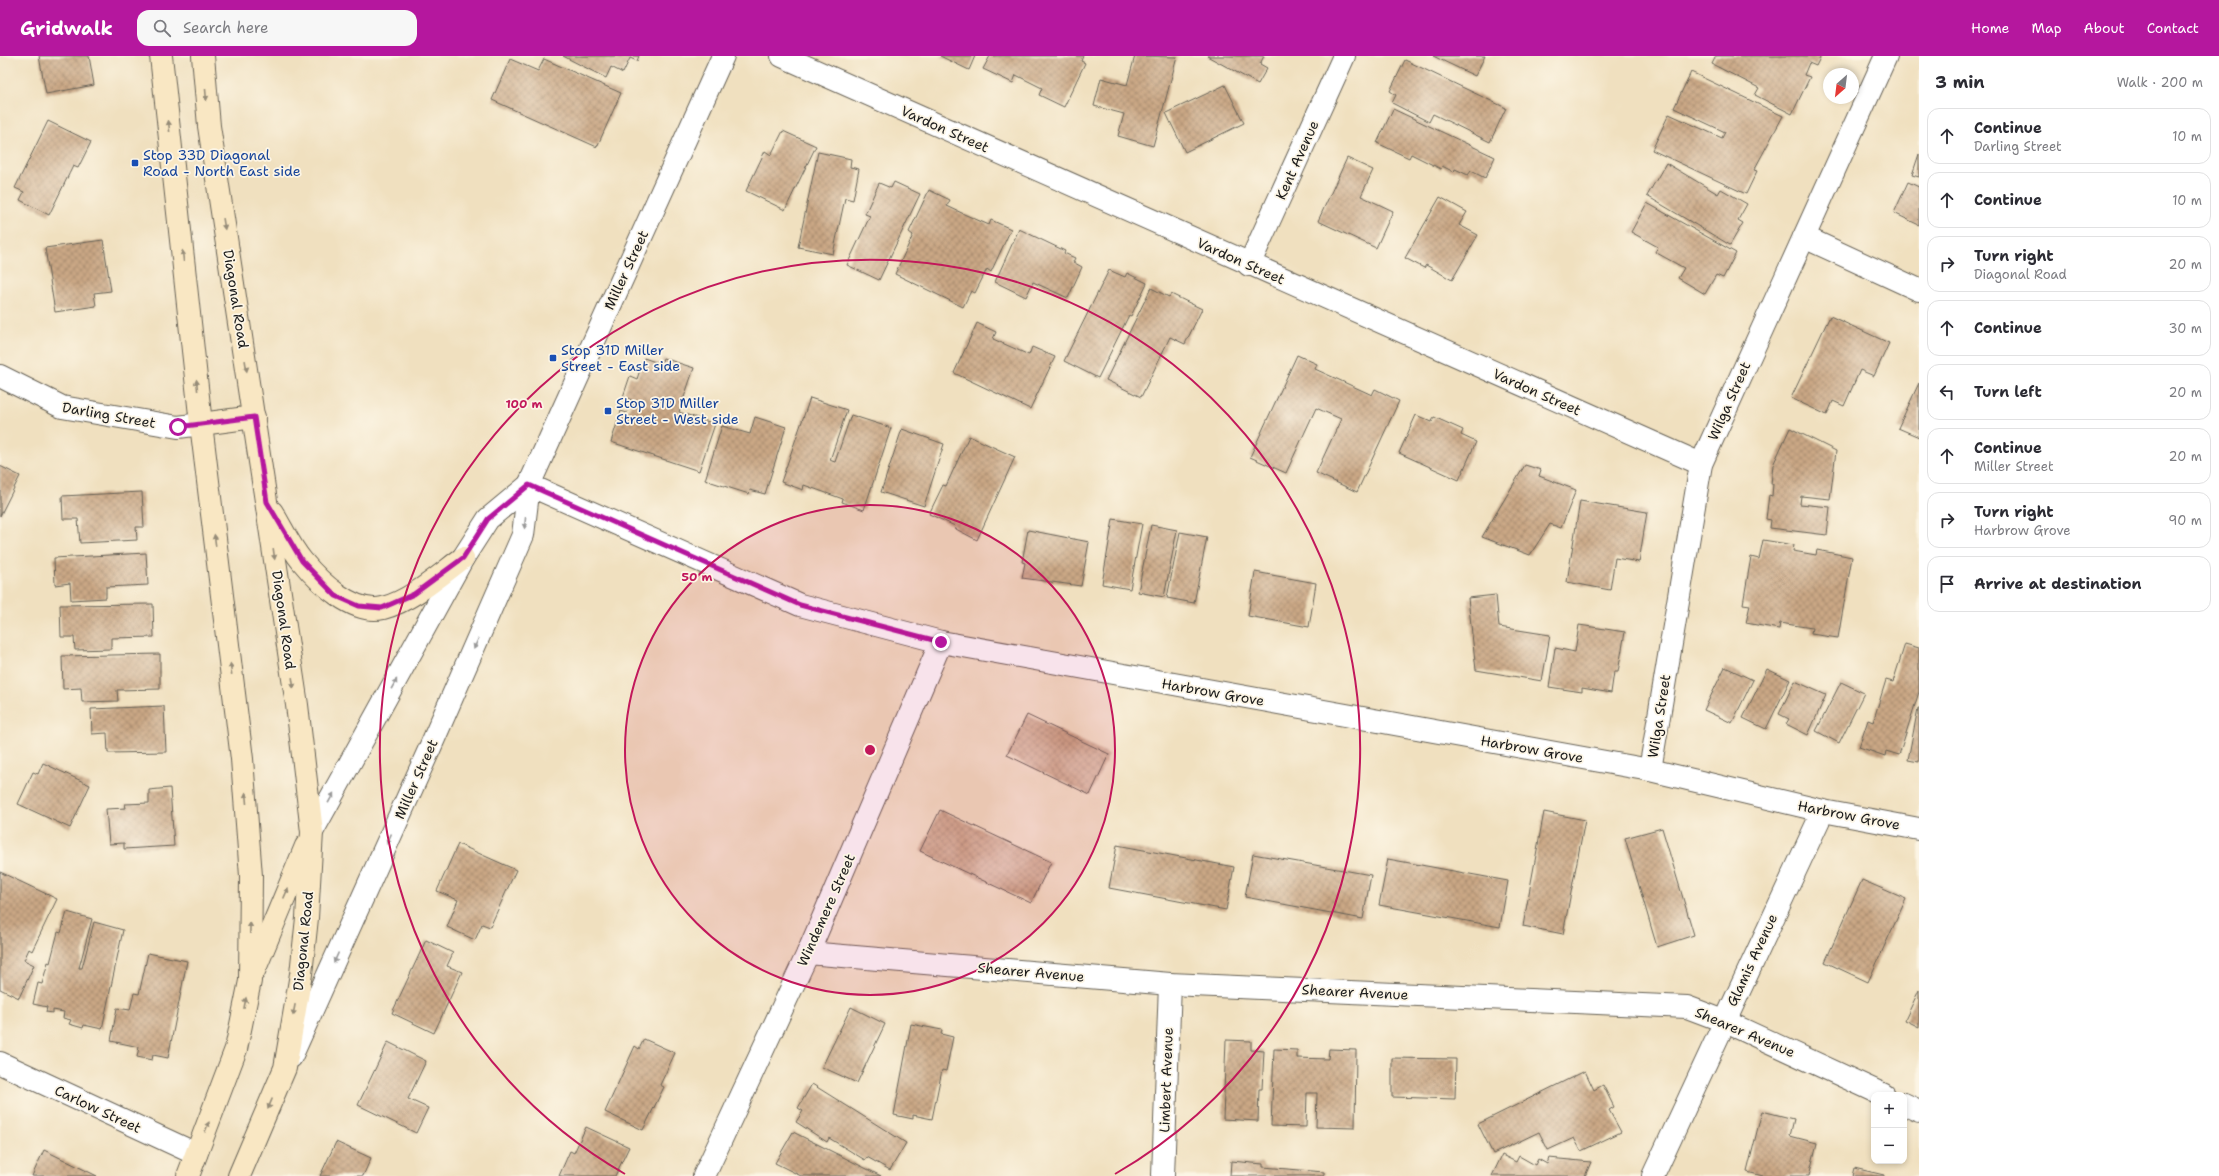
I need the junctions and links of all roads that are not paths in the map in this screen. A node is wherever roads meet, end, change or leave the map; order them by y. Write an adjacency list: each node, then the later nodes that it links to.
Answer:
1 (161, 56): 12 (main road, one-way to 1)
2 (203, 56): 11 (main road, Diagonal Road, one-way to 11)
3 (723, 56): 14 (street, Miller Street)
4 (782, 56): 8 (street, Vardon Street)
5 (1344, 56): 8 (street, Kent Avenue)
6 (1886, 56): 7 (street, Wilga Street)
7 (1804, 237): 9 (street); 13 (street, Wilga Street)
8 (1250, 265): 13 (street, Vardon Street)
9 (1919, 290)
10 (0, 376): 12 (street, Darling Street)
11 (254, 417): 12 (main road); 15 (main road, Diagonal Road)
12 (201, 424): 23 (main road, one-way to 12)
13 (1701, 464): 18 (street, Wilga Street)
14 (529, 485): 16 (street, Miller Street); 17 (street, Harbrow Grove); 27 (street, Miller Street, one-way to 27)
15 (267, 502): 16 (main road); 21 (main road, Diagonal Road, one-way to 21)
16 (463, 558): 21 (street, Miller Street, one-way to 16)
17 (941, 642): 18 (street, Harbrow Grove); 22 (street, Windemere Street)
18 (1650, 770): 19 (street, Harbrow Grove)
19 (1823, 810): 20 (street, Harbrow Grove); 25 (street, Glamis Avenue)
20 (1919, 829)
21 (312, 832): 23 (main road, one-way to 21); 27 (main road, Diagonal Road, one-way to 27)
22 (808, 953): 24 (street, Shearer Avenue); 34 (street, Windemere Street)
23 (250, 981): 31 (main road, one-way to 23)
24 (1170, 984): 25 (street, Shearer Avenue); 35 (street, Limbert Avenue)
25 (1724, 1021): 28 (street, Shearer Avenue); 36 (street, Glamis Avenue)
26 (0, 1064): 31 (street, Carlow Street)
27 (285, 1068): 33 (main road, Diagonal Road, one-way to 33)
28 (1878, 1092)
29 (1907, 1105): 30 (street)
30 (1919, 1111)
31 (196, 1154): 32 (main road)
32 (188, 1176)
33 (239, 1176)
34 (704, 1176)
35 (1163, 1176)
36 (1653, 1176)

